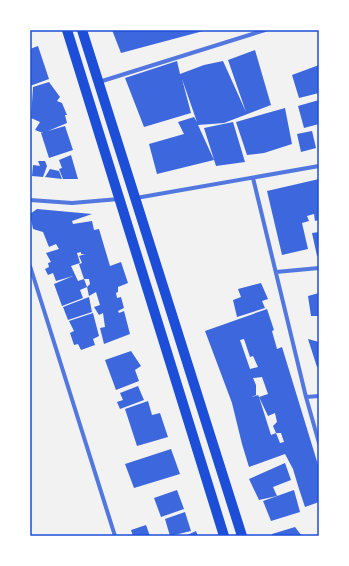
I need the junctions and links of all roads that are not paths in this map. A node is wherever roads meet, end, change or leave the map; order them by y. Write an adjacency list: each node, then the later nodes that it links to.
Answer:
1 (66, 30): 7 (main road)
2 (82, 30): 4 (main road)
3 (264, 30): 4 (street)
4 (99, 82): 8 (main road)
5 (319, 166): 6 (street)
6 (253, 178): 8 (street); 12 (street)
7 (120, 198): 9 (street); 17 (main road)
8 (135, 198): 18 (main road)
9 (30, 200)
10 (30, 266): 16 (street)
11 (319, 268): 12 (street)
12 (276, 272): 14 (street)
13 (319, 396): 14 (street)
14 (306, 397): 15 (street)
15 (319, 443)
16 (115, 536)
17 (224, 536)
18 (242, 536)

